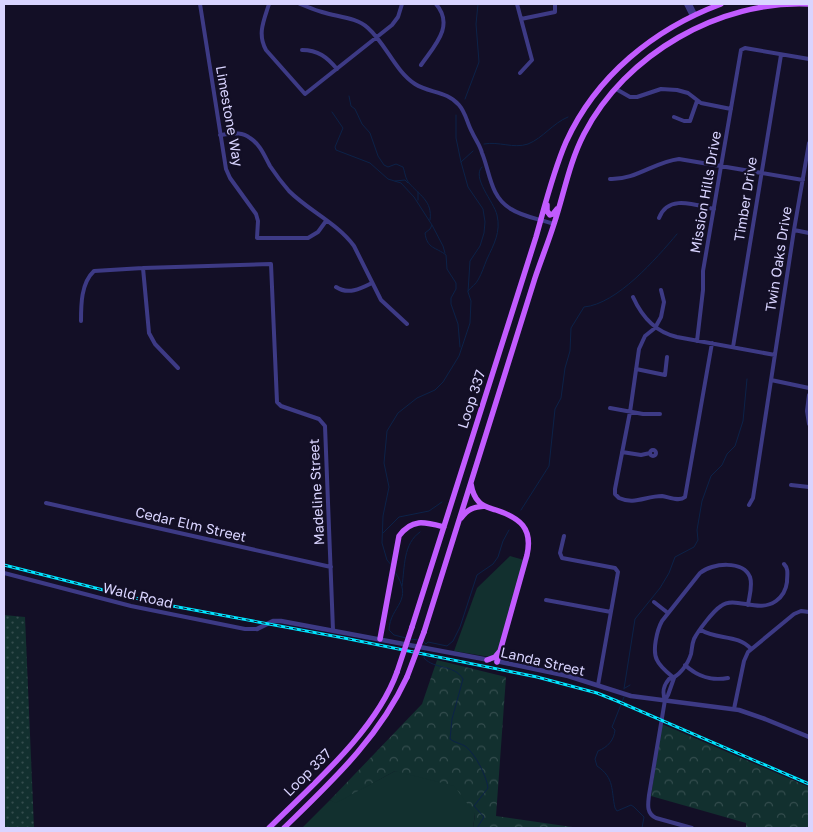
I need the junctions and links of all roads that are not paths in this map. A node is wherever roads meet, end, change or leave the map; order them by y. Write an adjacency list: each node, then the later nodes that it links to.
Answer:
1 (200, 4): 27 (street, Limestone Way)
2 (269, 4): 21 (street)
3 (300, 4): 15 (street)
4 (402, 4): 15 (street)
5 (436, 4): 20 (street)
6 (517, 4): 14 (street)
7 (555, 4): 14 (street)
8 (686, 4): 13 (street)
9 (690, 4): 13 (street)
10 (721, 4): 13 (main road, Loop 337)
11 (761, 4): 16 (main road)
12 (809, 4): 16 (main road, Loop 337)
13 (693, 15): 33 (main road, Loop 337)
14 (521, 19): 22 (street)
15 (377, 37): 21 (street); 37 (street)
16 (679, 37): 23 (main road, Loop 337)
17 (302, 50): 21 (street)
18 (781, 54): 19 (street); 25 (street, Mission Hills Drive); 30 (street, Timber Drive)
19 (809, 59)
20 (420, 65)
21 (337, 69)
22 (520, 73)
23 (616, 89): 24 (street); 34 (main road, Loop 337)
24 (697, 101): 25 (street); 26 (street)
25 (731, 109): 29 (street, Mission Hills Drive)
26 (674, 117)
27 (220, 135): 38 (street); 38 (street, Limestone Way)
28 (809, 143): 32 (street, Twin Oaks Drive)
29 (722, 165): 30 (street); 31 (street); 35 (street, Mission Hills Drive)
30 (761, 172): 32 (street); 54 (street, Timber Drive)
31 (610, 179)
32 (803, 180): 40 (street, Twin Oaks Drive)
33 (549, 192): 34 (main road); 37 (main road, Loop 337)
34 (558, 207): 39 (main road, Loop 337)
35 (714, 208): 36 (street); 52 (street, Mission Hills Drive)
36 (659, 218)
37 (541, 220): 39 (street); 42 (main road, Loop 337)
38 (326, 221): 45 (street)
39 (554, 224): 43 (main road, Loop 337)
40 (794, 230): 41 (street); 55 (street, Twin Oaks Drive)
41 (809, 233)
42 (536, 237): 43 (main road); 75 (main road, Loop 337)
43 (545, 248): 68 (main road, Loop 337)
44 (142, 268): 49 (street); 57 (street); 78 (street, Madeline Street)
45 (372, 283): 46 (street); 50 (street)
46 (336, 287)
47 (661, 290): 51 (street)
48 (633, 297): 51 (street)
49 (81, 321)
50 (407, 324)
51 (654, 328): 52 (street); 58 (street)
52 (697, 341): 53 (street)
53 (712, 343): 54 (street); 66 (street)
54 (733, 347): 55 (street)
55 (775, 355): 59 (street, Twin Oaks Drive)
56 (667, 357): 58 (street)
57 (178, 368)
58 (636, 369): 63 (street)
59 (770, 380): 60 (street); 72 (street, Twin Oaks Drive)
60 (809, 388)
61 (809, 395): 65 (street)
62 (610, 408): 63 (street)
63 (630, 412): 64 (street); 66 (street)
64 (660, 414)
65 (809, 424)
66 (622, 452): 67 (street)
67 (650, 453)
68 (471, 482): 73 (main road); 74 (main road, Loop 337)
69 (790, 485): 70 (street)
70 (809, 487)
71 (46, 503): 78 (street, Cedar Elm Street)
72 (748, 505)
73 (484, 506): 74 (main road); 92 (main road)
74 (459, 520): 102 (main road, Loop 337, bridge)
75 (444, 527): 90 (main road); 101 (main road, Loop 337, bridge)
76 (564, 536): 83 (street)
77 (784, 564): 82 (street)
78 (331, 567): 88 (street, Madeline Street)
79 (4, 573): 87 (street, Wald Road)
80 (546, 600): 83 (street)
81 (654, 602): 85 (street)
82 (748, 605): 85 (street); 89 (street)
83 (611, 612): 99 (street)
84 (809, 612): 91 (street)
85 (668, 613): 96 (street)
86 (268, 624): 87 (street, Wald Road); 88 (street, Landa Street)
87 (257, 629)
88 (333, 630): 90 (street, Landa Street)
89 (701, 630): 91 (street); 95 (street)
90 (380, 639): 93 (street, Landa Street)
91 (751, 649): 104 (street)
92 (501, 650): 93 (main road); 94 (main road)
93 (487, 660): 94 (street, Landa Street)
94 (497, 662): 99 (street, Landa Street)
95 (685, 666): 96 (street); 97 (street)
96 (674, 678): 98 (street); 100 (street)
97 (728, 678)
98 (665, 684): 100 (street); 103 (street)
99 (598, 685): 103 (street, Landa Street)
100 (671, 687): 103 (street)
101 (387, 693): 102 (main road); 106 (main road, Loop 337)
102 (396, 700): 107 (main road, Loop 337)
103 (665, 700): 104 (street, Landa Street); 108 (street)
104 (734, 709): 105 (street, Landa Street)
105 (809, 738)
106 (269, 828)
107 (284, 828)
108 (692, 828)

